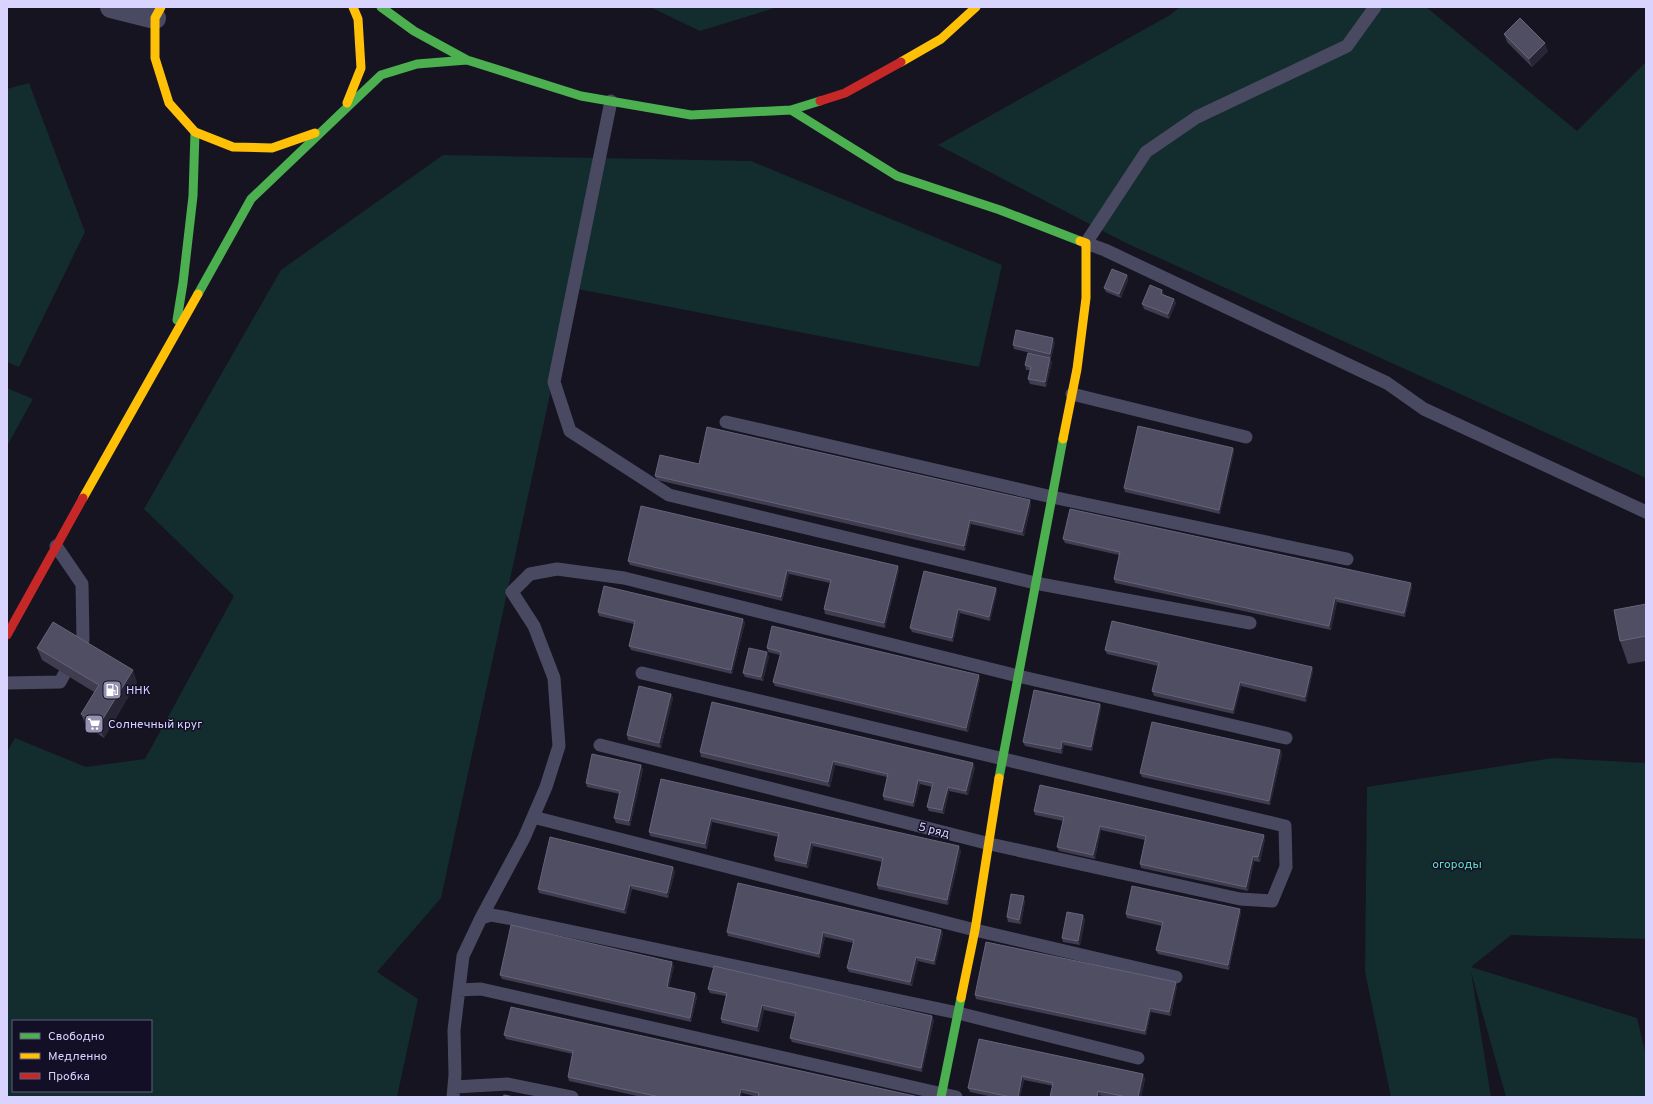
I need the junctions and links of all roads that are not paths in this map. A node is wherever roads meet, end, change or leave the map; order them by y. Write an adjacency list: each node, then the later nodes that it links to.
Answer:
1 (111, 7): 6 (street)
2 (353, 7): 9 (street)
3 (381, 7): 7 (street)
4 (976, 7): 10 (street)
5 (1375, 7): 13 (lane)
6 (158, 12): 12 (street)
7 (467, 60): 8 (street); 9 (street)
8 (611, 101): 10 (street); 22 (lane)
9 (345, 108): 11 (street)
10 (791, 110): 13 (street)
11 (322, 130): 12 (street); 14 (street)
12 (195, 132): 14 (street)
13 (1086, 243): 15 (street); 19 (lane)
14 (174, 335): 20 (street)
15 (1072, 394): 17 (lane); 18 (street)
16 (726, 422): 18 (lane)
17 (1246, 436)
18 (1052, 497): 21 (lane); 22 (street)
19 (1646, 512)
20 (56, 546): 24 (street); 27 (lane)
21 (1347, 559)
22 (1035, 583): 23 (lane); 26 (street)
23 (1250, 623)
24 (7, 635)
25 (642, 673): 30 (lane)
26 (1018, 676): 28 (lane); 30 (street); 31 (lane)
27 (7, 683)
28 (1286, 738)
29 (600, 745): 32 (lane, 5 ряд)
30 (1002, 759): 32 (street); 32 (lane, 5 ряд)
31 (533, 817): 33 (lane); 34 (lane)
32 (990, 844): 34 (street)
33 (481, 918): 36 (lane); 37 (lane)
34 (975, 930): 35 (lane); 37 (street)
35 (1176, 977)
36 (459, 990): 39 (lane); 40 (lane)
37 (958, 1013): 38 (lane); 40 (street)
38 (1138, 1058)
39 (453, 1092): 41 (lane)
40 (941, 1095): 42 (lane)
41 (572, 1097)
42 (956, 1097)

